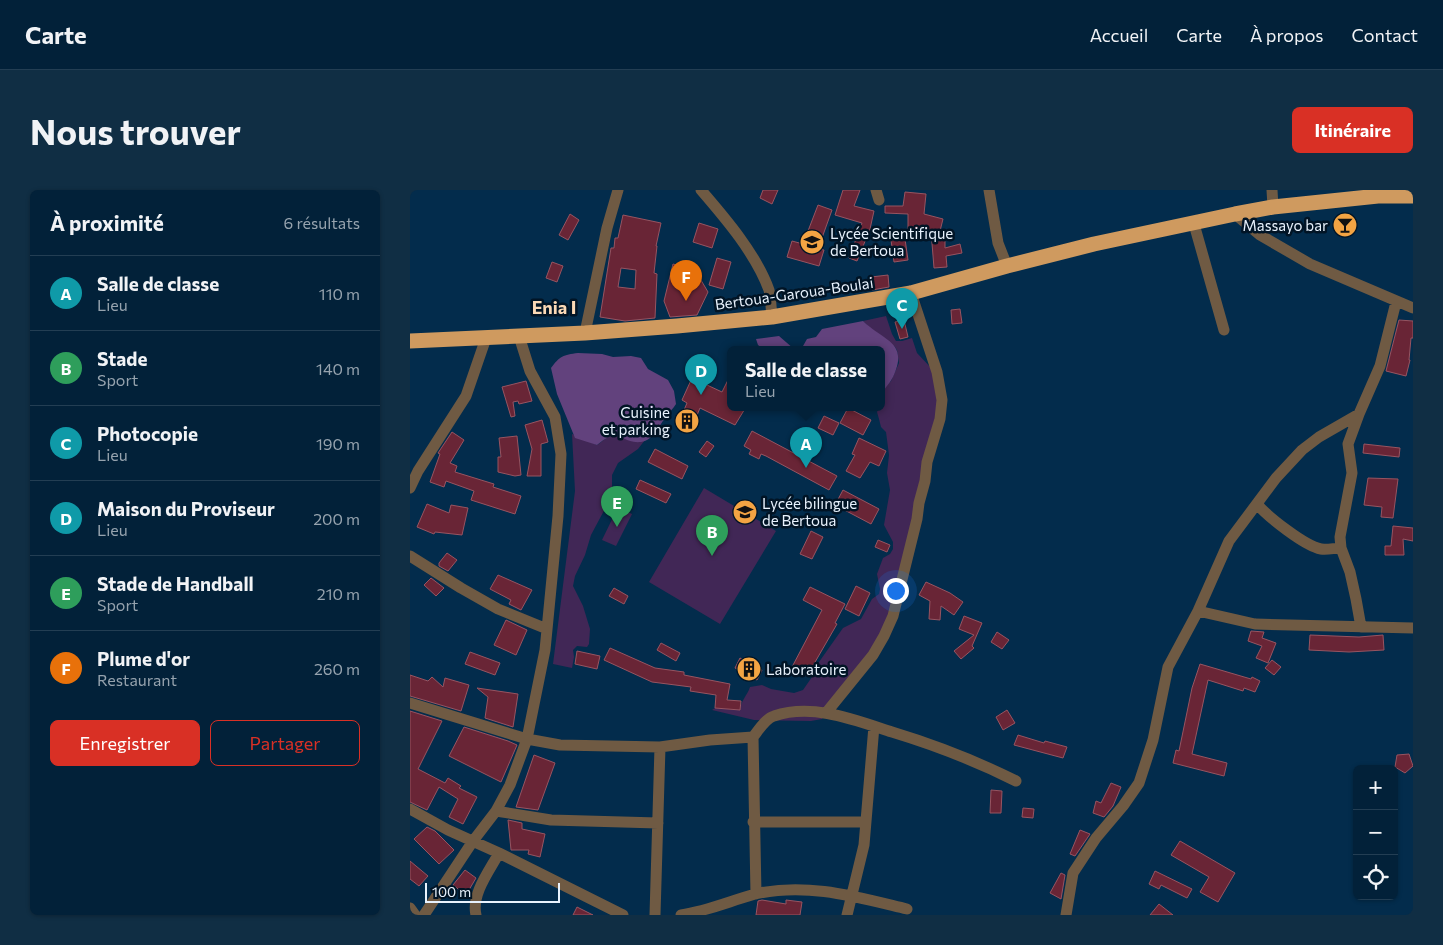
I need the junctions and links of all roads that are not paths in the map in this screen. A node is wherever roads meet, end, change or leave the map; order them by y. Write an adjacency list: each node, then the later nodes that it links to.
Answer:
1 (618, 190): 15 (street)
2 (701, 190): 13 (street)
3 (988, 190): 9 (street)
4 (1272, 190): 6 (street)
5 (1413, 196): 6 (highway, Bertoua-Garoua-Boulai)
6 (1273, 207): 7 (highway, Bertoua-Garoua-Boulai)
7 (1235, 214): 8 (highway, Bertoua-Garoua-Boulai); 11 (street)
8 (1194, 224): 9 (highway, Bertoua-Garoua-Boulai); 14 (street)
9 (1007, 266): 10 (highway, Bertoua-Garoua-Boulai)
10 (911, 293): 13 (highway, Bertoua-Garoua-Boulai); 29 (street)
11 (1396, 302): 12 (street); 19 (street)
12 (1413, 308)
13 (772, 317): 15 (highway, Bertoua-Garoua-Boulai)
14 (1224, 330)
15 (585, 333): 16 (highway, Bertoua-Garoua-Boulai)
16 (519, 336): 17 (highway, Bertoua-Garoua-Boulai); 27 (street)
17 (486, 338): 18 (highway, Bertoua-Garoua-Boulai); 20 (street)
18 (410, 341)
19 (1359, 414): 21 (street); 22 (street)
20 (410, 488)
21 (1257, 504): 22 (street); 24 (street)
22 (1341, 548): 25 (street)
23 (410, 556): 27 (street)
24 (1198, 611): 25 (street); 53 (street)
25 (1361, 627): 26 (street)
26 (1413, 628)
27 (547, 629): 32 (street)
28 (410, 702): 32 (street)
29 (826, 713): 30 (street); 31 (street)
30 (874, 726): 34 (street); 38 (street)
31 (753, 737): 33 (street); 37 (street)
32 (527, 739): 33 (street); 36 (street)
33 (660, 747): 39 (street)
34 (1016, 781)
35 (410, 809): 40 (street)
36 (496, 811): 39 (street); 40 (street)
37 (753, 822): 38 (street); 42 (street)
38 (866, 822): 43 (street)
39 (658, 823): 50 (street)
40 (473, 841): 41 (street); 47 (street)
41 (499, 853): 48 (street); 49 (street)
42 (756, 894): 43 (street); 51 (street)
43 (852, 895): 45 (street); 52 (street)
44 (410, 908): 46 (street)
45 (907, 909)
46 (415, 915)
47 (424, 915)
48 (476, 915)
49 (623, 915)
50 (655, 915)
51 (681, 915)
52 (847, 915)
53 (1066, 915)

